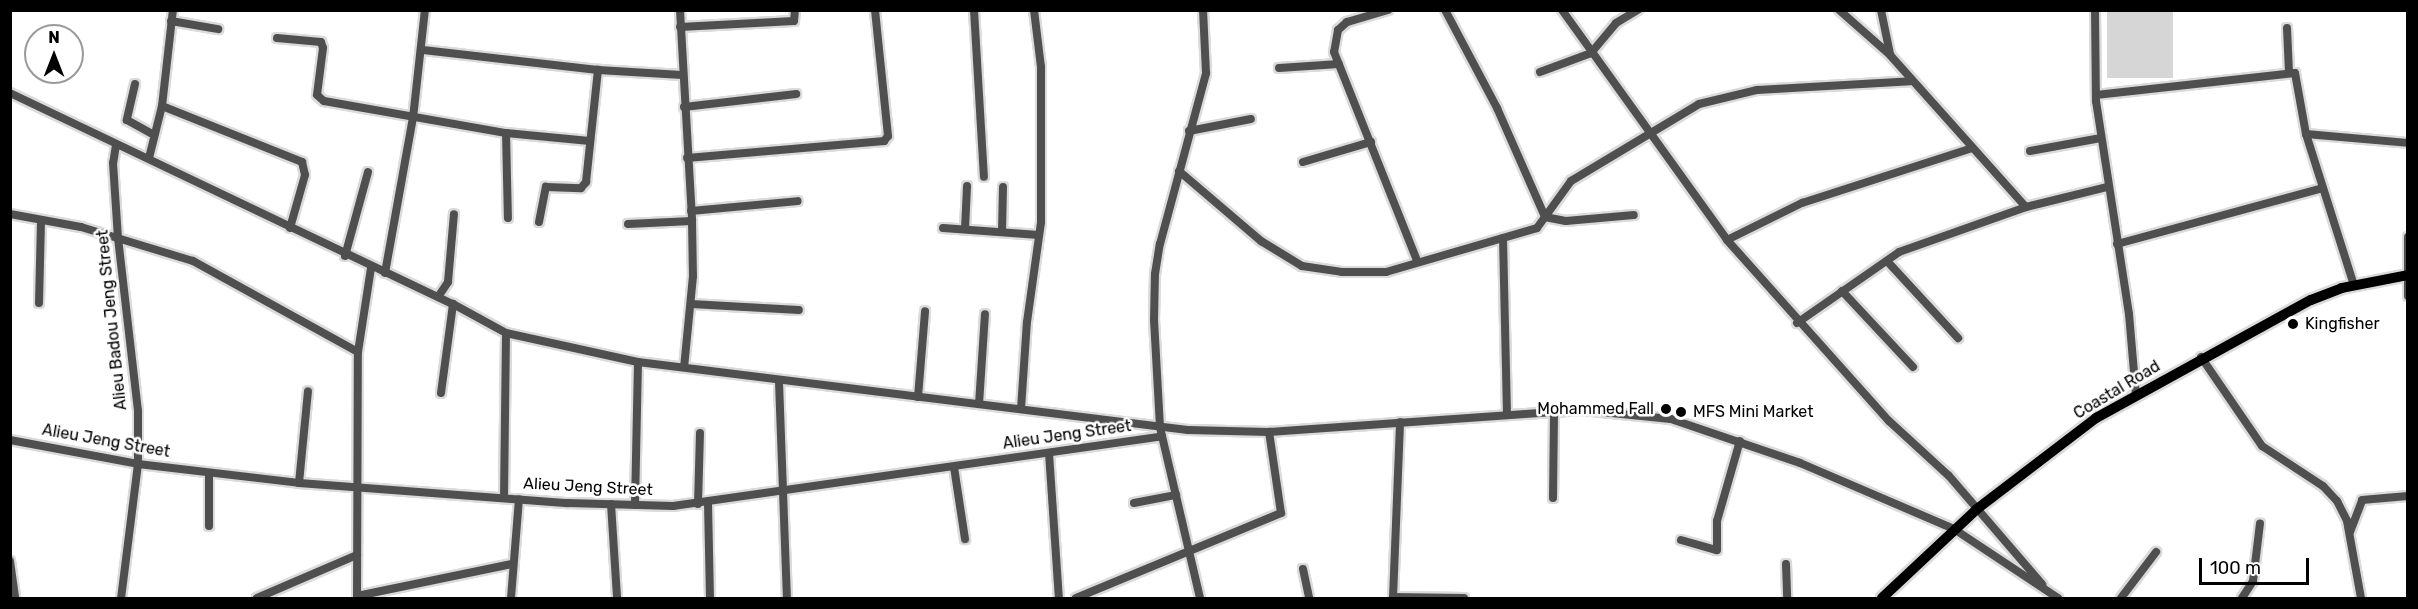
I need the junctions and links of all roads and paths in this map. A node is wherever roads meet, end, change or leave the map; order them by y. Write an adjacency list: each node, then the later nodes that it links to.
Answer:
1 (172, 10): 16 (street)
2 (425, 10): 21 (street)
3 (680, 10): 17 (street)
4 (795, 10): 17 (street)
5 (875, 10): 52 (street)
6 (974, 10): 56 (street)
7 (1034, 10): 76 (street)
8 (1203, 10): 39 (street)
9 (1388, 10): 24 (street)
10 (1445, 10): 67 (street)
11 (1562, 10): 22 (street)
12 (1638, 10): 22 (street)
13 (1839, 10): 23 (street)
14 (1881, 10): 23 (street)
15 (2095, 10): 34 (street)
16 (171, 21): 19 (street); 35 (street)
17 (680, 27): 29 (street)
18 (2287, 28): 28 (street)
19 (218, 29)
20 (277, 39): 37 (street)
21 (423, 50): 26 (street); 37 (street)
22 (1592, 53): 27 (street); 43 (street)
23 (1890, 55): 30 (street)
24 (1339, 64): 25 (street); 46 (street)
25 (1279, 68)
26 (598, 70): 29 (street); 45 (street)
27 (1540, 72)
28 (2289, 72): 34 (street); 41 (street)
29 (682, 75): 36 (street)
30 (1911, 81): 43 (street); 49 (street)
31 (135, 84): 42 (street)
32 (10, 93): 48 (street)
33 (796, 94): 36 (street)
34 (2096, 95): 44 (street)
35 (162, 105): 42 (street); 72 (street)
36 (684, 107): 52 (street)
37 (413, 118): 40 (street); 86 (street)
38 (1251, 119): 39 (street)
39 (1189, 131): 54 (street)
40 (506, 133): 45 (street); 68 (street)
41 (2306, 134): 47 (street); 60 (street)
42 (154, 135): 51 (street)
43 (1650, 135): 67 (street); 80 (street)
44 (2101, 138): 50 (street); 59 (street)
45 (590, 141): 70 (street)
46 (1371, 142): 53 (street); 83 (street)
47 (2408, 142)
48 (116, 145): 51 (street); 78 (street, Alieu Badou Jeng Street)
49 (1972, 148): 62 (street); 80 (street)
50 (2030, 151)
51 (149, 158): 72 (street)
52 (687, 158): 66 (street)
53 (1303, 162)
54 (1179, 171): 83 (street); 116 (street)
55 (368, 172): 82 (street)
56 (984, 177)
57 (967, 186): 74 (street)
58 (1003, 187): 75 (street)
59 (2107, 187): 62 (street); 81 (street)
60 (2323, 188): 81 (street); 88 (street)
61 (798, 201): 66 (street)
62 (2026, 207): 84 (street)
63 (10, 214): 69 (street)
64 (454, 214): 91 (street)
65 (1634, 215): 67 (street)
66 (692, 216): 71 (street); 94 (street)
67 (1545, 217): 79 (street)
68 (508, 218)
69 (41, 220): 78 (street); 92 (street)
70 (539, 222)
71 (628, 224)
72 (290, 228): 82 (street)
73 (943, 228): 74 (street)
74 (965, 229): 75 (street)
75 (1002, 231): 76 (street)
76 (1039, 235): 112 (street)
77 (2408, 237): 87 (street)
78 (118, 238): 101 (street); 122 (street, Alieu Badou Jeng Street)
79 (1503, 238): 83 (street); 114 (street)
80 (1727, 240): 98 (street)
81 (2117, 244): 109 (street)
82 (345, 256): 85 (street)
83 (1417, 261)
84 (1887, 261): 89 (street); 100 (street)
85 (371, 268): 86 (street); 101 (street)
86 (385, 273): 91 (street)
87 (2406, 275): 88 (main road, Coastal Road); 90 (street)
88 (2354, 285): 102 (main road, Coastal Road)
89 (1842, 291): 98 (street); 105 (street)
90 (2408, 296)
91 (438, 297): 93 (street)
92 (39, 303)
93 (453, 304): 99 (street); 108 (street)
94 (691, 304): 95 (street); 104 (street)
95 (799, 310)
96 (925, 311): 110 (street)
97 (985, 314): 111 (street)
98 (1797, 323): 137 (street)
99 (506, 333): 103 (street); 130 (street)
100 (1958, 338)
101 (358, 352): 126 (street)
102 (2201, 357): 109 (main road, Coastal Road); 141 (street)
103 (638, 362): 104 (street); 136 (street)
104 (684, 367): 106 (street)
105 (1913, 367)
106 (779, 382): 110 (street); 127 (street)
107 (308, 391): 125 (street)
108 (441, 393)
109 (2136, 395): 137 (main road, Coastal Road)
110 (918, 398): 111 (street)
111 (979, 404): 112 (street)
112 (1021, 409): 116 (street)
113 (1554, 411): 114 (street); 120 (street); 131 (street)
114 (1507, 414): 115 (street)
115 (1400, 422): 117 (street); 164 (street)
116 (1161, 432): 117 (street); 121 (street, Alieu Jeng Street); 128 (street)
117 (1269, 432): 144 (street)
118 (700, 433): 135 (street)
119 (10, 440): 122 (street, Alieu Jeng Street)
120 (1740, 441): 140 (street); 143 (street)
121 (1049, 453): 123 (street, Alieu Jeng Street); 160 (street)
122 (138, 464): 124 (street, Alieu Jeng Street); 154 (street, Alieu Badou Jeng Street)
123 (954, 467): 127 (street, Alieu Jeng Street); 142 (street)
124 (209, 473): 125 (street, Alieu Jeng Street); 139 (street)
125 (299, 483): 126 (street, Alieu Jeng Street)
126 (357, 488): 130 (street, Alieu Jeng Street); 146 (street)
127 (780, 493): 135 (street, Alieu Jeng Street); 159 (street)
128 (1176, 495): 133 (street); 144 (street)
129 (2408, 496): 141 (street)
130 (504, 498): 132 (street, Alieu Jeng Street)
131 (1553, 498)
132 (519, 499): 134 (street, Alieu Jeng Street); 148 (street)
133 (1134, 503)
134 (610, 504): 136 (street, Alieu Jeng Street); 157 (street)
135 (703, 504): 136 (street, Alieu Jeng Street); 158 (street)
136 (635, 505)
137 (1977, 508): 140 (main road, Coastal Road); 151 (street)
138 (2260, 523): 169 (street)
139 (209, 526)
140 (1954, 529): 151 (street); 167 (main road, Coastal Road)
141 (2350, 534): 170 (street)
142 (965, 539)
143 (1681, 540)
144 (1189, 552): 161 (street); 162 (street)
145 (2156, 552): 168 (street)
146 (357, 555): 152 (street); 155 (street)
147 (10, 561): 153 (street)
148 (512, 564): 152 (street); 156 (street)
149 (1786, 564): 166 (street)
150 (1303, 569): 163 (street)
151 (2054, 596)
152 (357, 597)
153 (15, 598)
154 (121, 598)
155 (257, 598)
156 (511, 598)
157 (617, 598)
158 (710, 598)
159 (787, 598)
160 (1059, 598)
161 (1076, 598)
162 (1200, 598)
163 (1309, 598)
164 (1393, 598): 165 (street)
165 (1464, 598)
166 (1787, 598)
167 (1882, 598)
168 (2121, 598)
169 (2242, 598)
170 (2361, 598)

